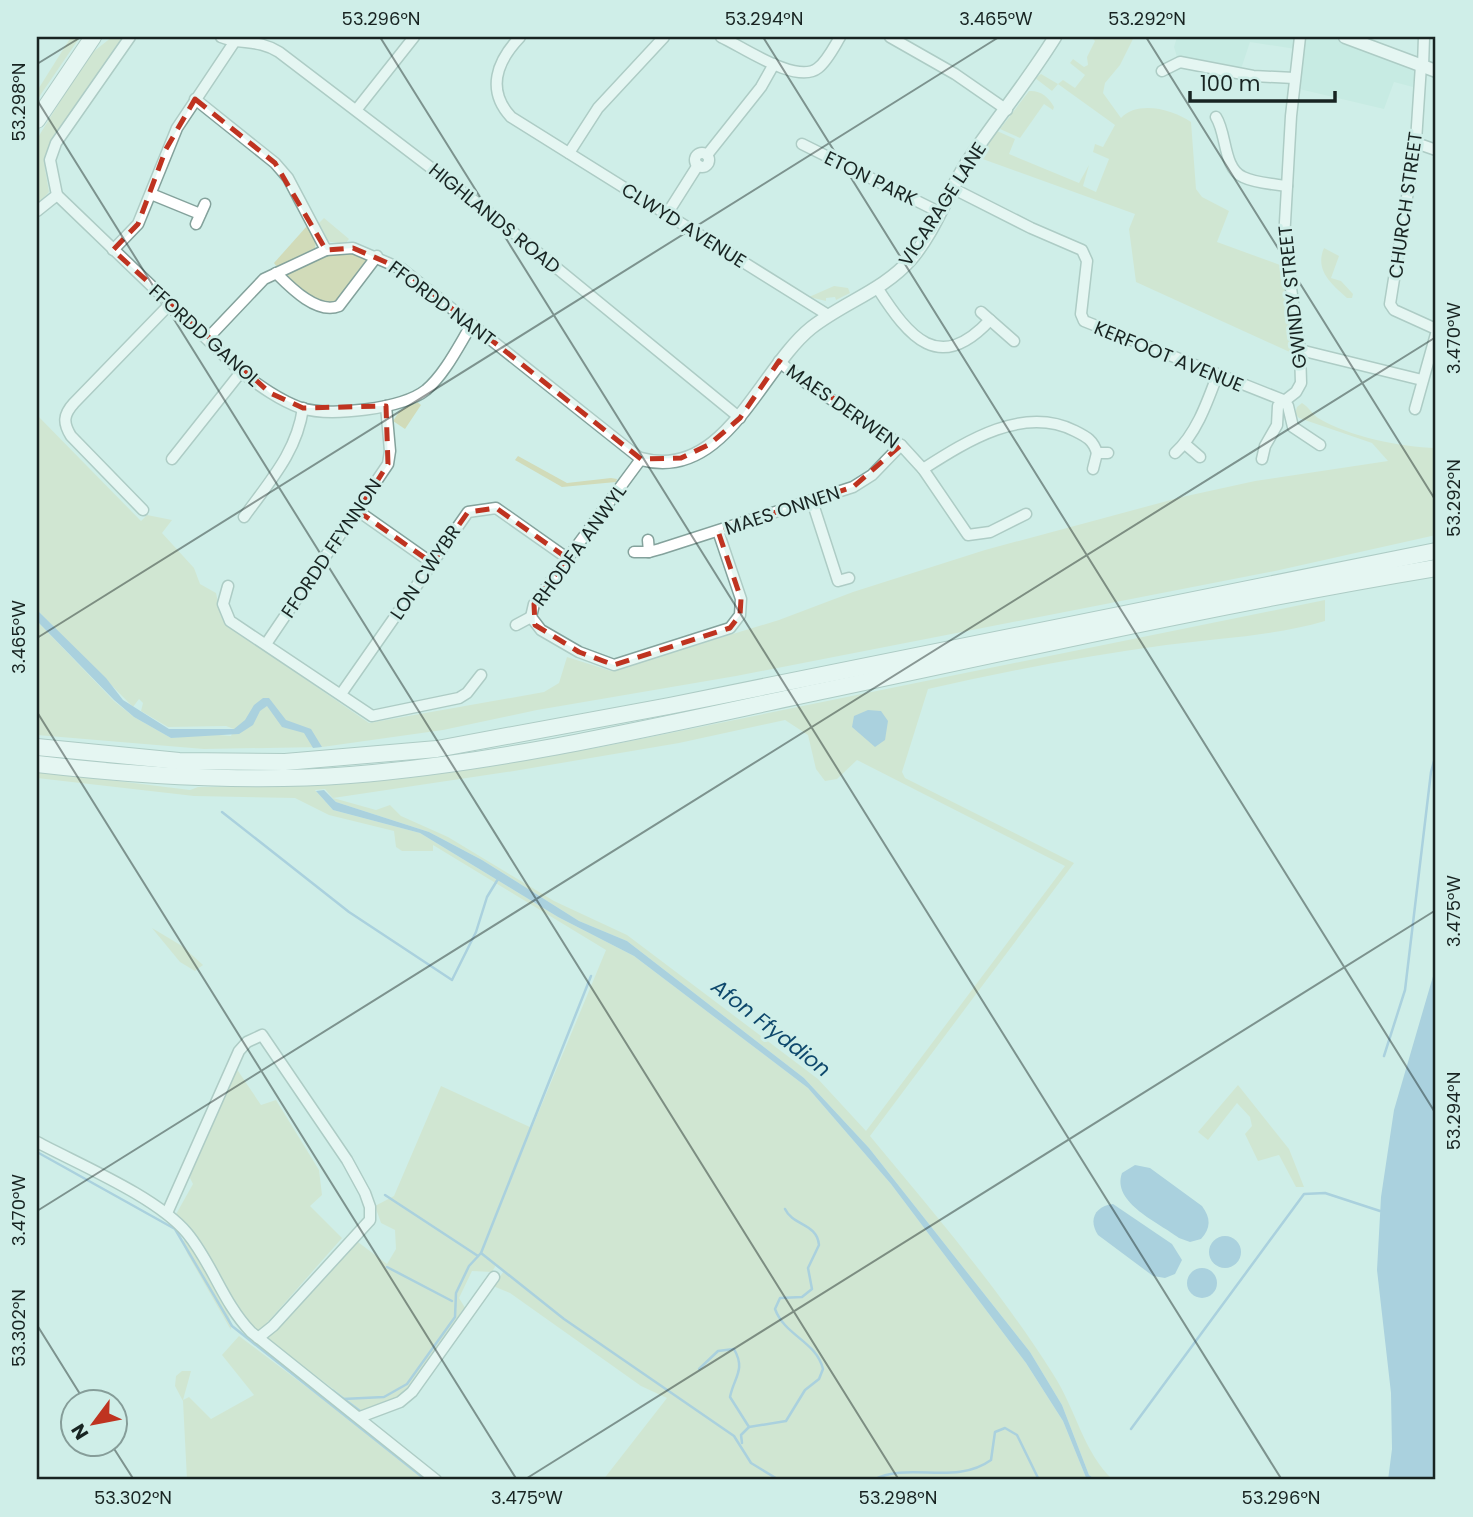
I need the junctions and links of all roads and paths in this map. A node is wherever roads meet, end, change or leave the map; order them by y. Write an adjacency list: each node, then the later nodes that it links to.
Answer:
1 (93, 37): 23 (main road)
2 (130, 37): 31 (street)
3 (221, 37): 14 (street, HIGHLANDS ROAD)
4 (414, 37): 20 (street)
5 (520, 37): 27 (street, CLWYD AVENUE)
6 (664, 37): 27 (street)
7 (724, 37): 15 (street)
8 (840, 37): 15 (street)
9 (890, 37): 21 (street)
10 (1055, 37): 21 (street, VICARAGE LANE)
11 (1300, 37): 18 (street, GWINDY STREET)
12 (1345, 37): 16 (street)
13 (1424, 37): 16 (street, CHURCH STREET)
14 (237, 41): 19 (street); 20 (street, HIGHLANDS ROAD)
15 (774, 64): 35 (street)
16 (1427, 67): 25 (street, CHURCH STREET)
17 (1162, 71): 18 (street)
18 (1294, 78): 28 (street, GWINDY STREET)
19 (195, 99): 30 (street); 37 (street)
20 (356, 109): 57 (street, HIGHLANDS ROAD)
21 (1007, 110): 29 (street, VICARAGE LANE)
22 (1216, 117): 28 (street)
23 (37, 120)
24 (802, 144): 33 (street, ETON PARK)
25 (1416, 144): 26 (street); 44 (street, CHURCH STREET)
26 (1436, 150)
27 (569, 153): 35 (street, CLWYD AVENUE)
28 (1287, 186): 48 (street, GWINDY STREET)
29 (952, 188): 33 (street, VICARAGE LANE); 51 (street, KERFOOT AVENUE)
30 (151, 194): 34 (street); 36 (street)
31 (57, 195): 32 (street); 36 (street, FFORDD GANOL)
32 (37, 211)
33 (939, 212): 40 (street, VICARAGE LANE)
34 (200, 214)
35 (667, 214): 42 (street, CLWYD AVENUE)
36 (113, 250): 41 (street, FFORDD GANOL)
37 (326, 250): 38 (street, FFORDD NANT); 39 (street)
38 (377, 256): 39 (street); 43 (street, FFORDD NANT)
39 (276, 272): 46 (street)
40 (878, 289): 42 (street, VICARAGE LANE); 47 (street)
41 (170, 304): 46 (street, FFORDD GANOL); 71 (street)
42 (828, 315): 49 (street, VICARAGE LANE)
43 (472, 324): 54 (street, FFORDD GANOL); 64 (street, FFORDD NANT)
44 (1436, 329)
45 (1436, 334): 52 (street)
46 (208, 338): 50 (street, FFORDD GANOL)
47 (1014, 341)
48 (1300, 350): 52 (street); 53 (street, GWINDY STREET)
49 (779, 361): 57 (street, VICARAGE LANE); 59 (street, MAES DERWEN)
50 (242, 372): 55 (street, FFORDD GANOL); 63 (street)
51 (1217, 376): 53 (street, KERFOOT AVENUE); 58 (street)
52 (1422, 380): 56 (street)
53 (1283, 400): 60 (street); 65 (street, GWINDY STREET)
54 (386, 406): 55 (street, FFORDD GANOL); 72 (street, FFORDD FFYNNON)
55 (303, 408): 68 (street)
56 (1415, 409)
57 (740, 418): 64 (street, VICARAGE LANE)
58 (1185, 444): 61 (street); 62 (street)
59 (901, 445): 66 (street, MAES DERWEN); 70 (street, MAES ONNEN)
60 (1320, 445)
61 (1175, 453)
62 (1200, 457)
63 (172, 458)
64 (641, 459): 78 (street, RHODFA ANWYL)
65 (1262, 459)
66 (923, 469): 67 (street); 73 (street, MAES DERWEN)
67 (1093, 470)
68 (257, 498): 69 (street); 74 (street)
69 (242, 501)
70 (812, 501): 75 (street, MAES ONNEN); 81 (street)
71 (141, 502)
72 (358, 511): 79 (street); 85 (street, FFORDD FFYNNON)
73 (1026, 514)
74 (244, 517)
75 (718, 531): 77 (street, MAES ONNEN); 83 (street, RHODFA ANWYL)
76 (1436, 551): 88 (main road)
77 (634, 552)
78 (567, 558): 79 (street, LON CWYBR); 83 (street, RHODFA ANWYL)
79 (432, 563): 87 (street, LON CWYBR)
80 (1436, 568): 89 (main road)
81 (842, 584)
82 (223, 590): 85 (street)
83 (531, 617): 84 (street)
84 (516, 625)
85 (266, 644): 87 (street)
86 (479, 682): 87 (street)
87 (341, 694)
88 (37, 747)
89 (37, 764)
90 (37, 1142): 91 (street)
91 (167, 1213): 93 (street); 93 (street)
92 (494, 1277): 94 (street)
93 (258, 1338): 94 (street)
94 (360, 1417): 95 (street)
95 (436, 1480)

